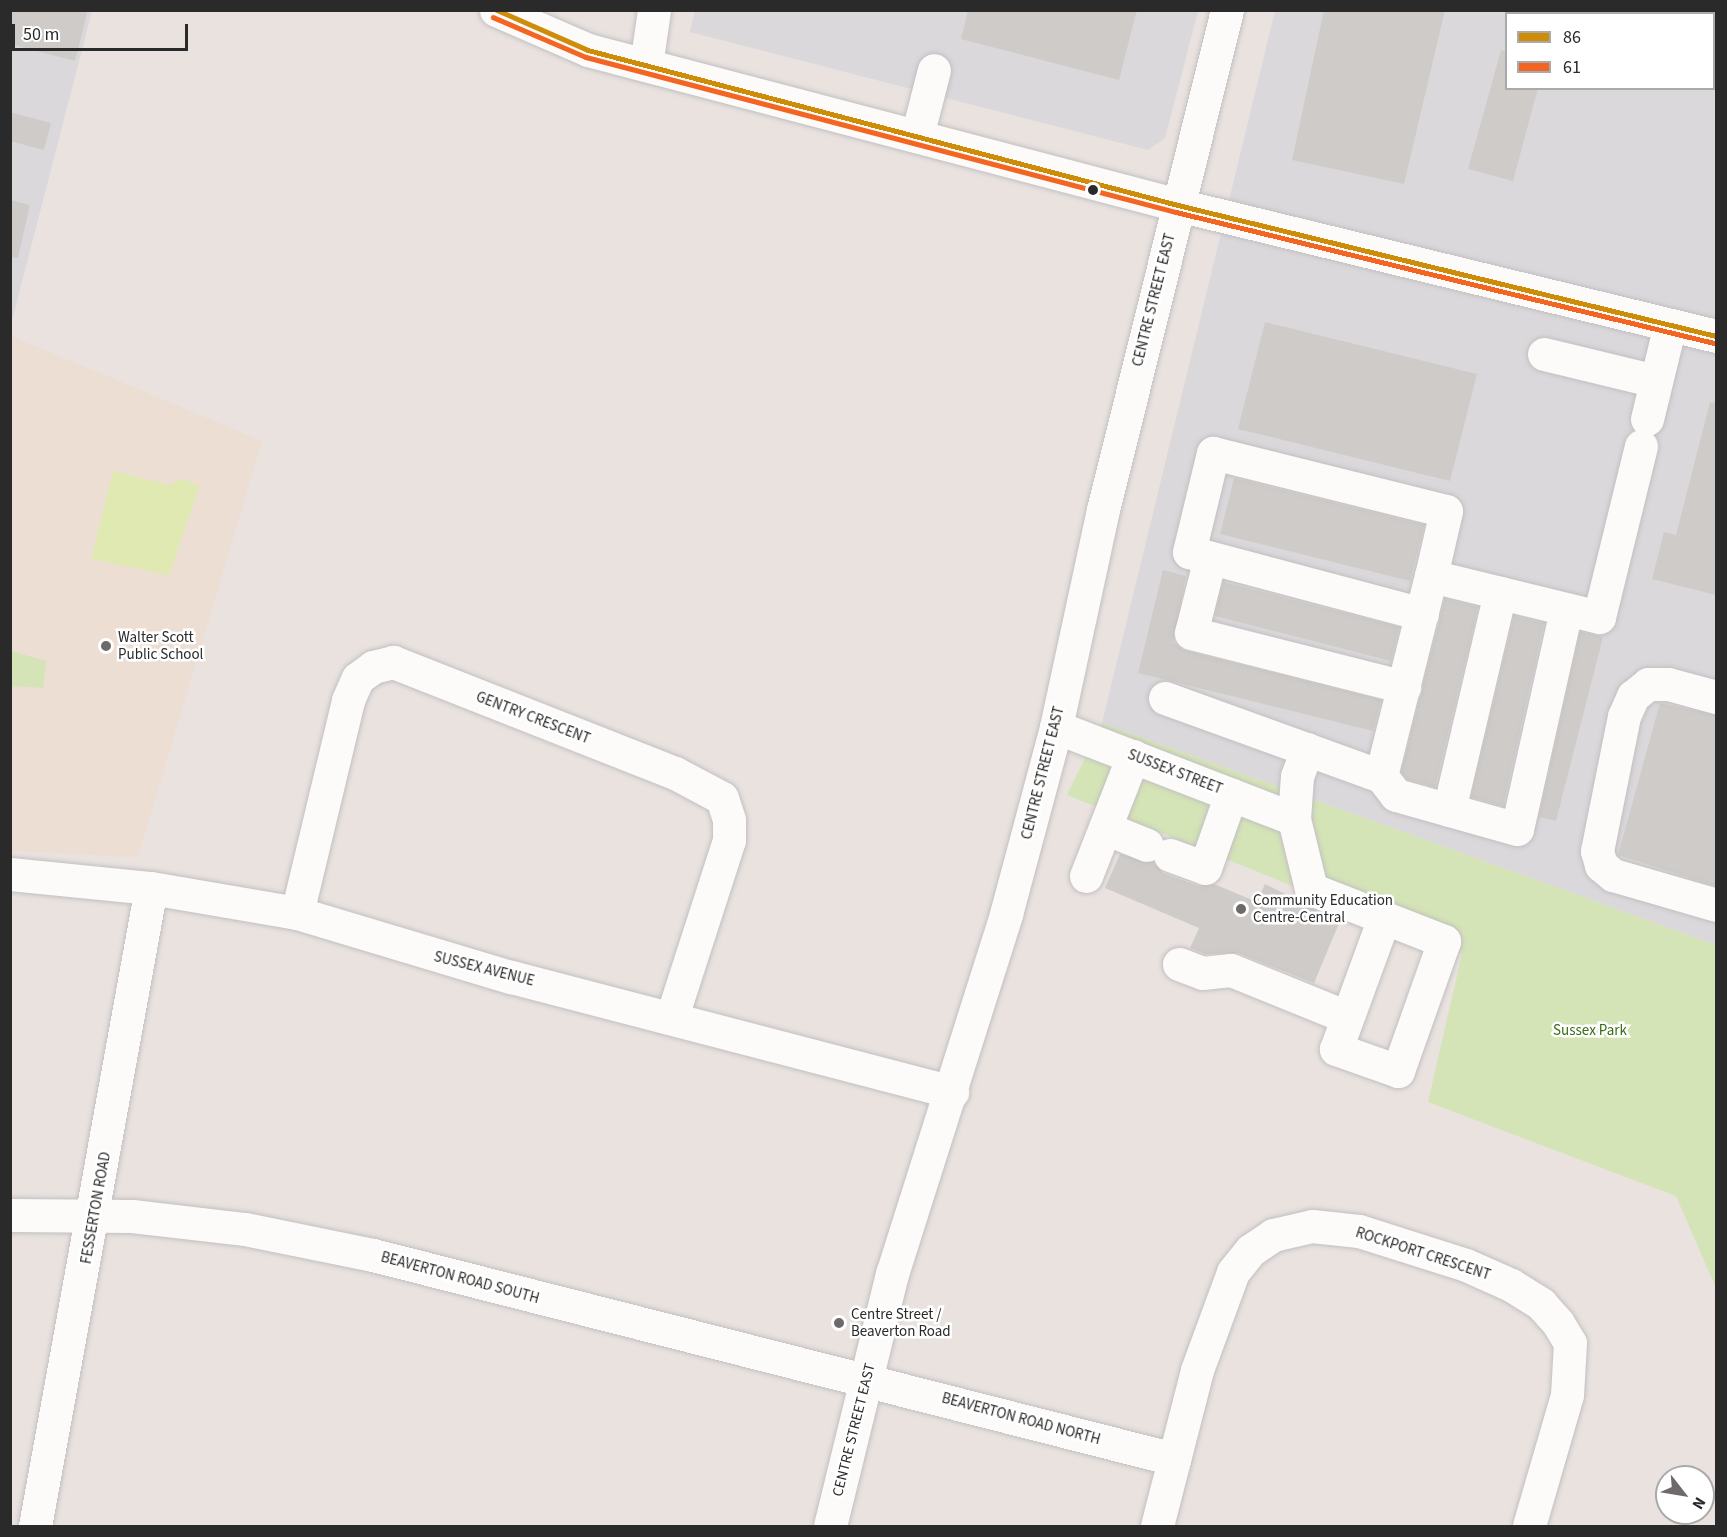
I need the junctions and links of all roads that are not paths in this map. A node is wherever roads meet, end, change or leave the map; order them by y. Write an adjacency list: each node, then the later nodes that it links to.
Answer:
1 (496, 10): 4 (street)
2 (654, 10): 4 (street)
3 (1227, 10): 7 (street, CENTRE STREET EAST)
4 (646, 65): 6 (street)
5 (934, 70): 6 (street)
6 (917, 136): 7 (street)
7 (1178, 205): 8 (street); 20 (street, CENTRE STREET EAST)
8 (1670, 326): 9 (street); 11 (street)
9 (1716, 336)
10 (1544, 354): 11 (street)
11 (1656, 381): 15 (street)
12 (1210, 558): 13 (street); 16 (street); 17 (street)
13 (1431, 576): 14 (street); 16 (street)
14 (1500, 593): 15 (street); 25 (street)
15 (1566, 610): 25 (street)
16 (1422, 614): 17 (street)
17 (1404, 687): 23 (street)
18 (1716, 697): 31 (street)
19 (1165, 698): 21 (street)
20 (1056, 727): 22 (street, SUSSEX STREET); 37 (street, CENTRE STREET EAST)
21 (1307, 749): 23 (street); 26 (street)
22 (1133, 756): 24 (street, SUSSEX STREET); 27 (street)
23 (1381, 776): 25 (street)
24 (1232, 794): 26 (street, SUSSEX STREET); 27 (street)
25 (1449, 810)
26 (1294, 819): 33 (street)
27 (1105, 828): 29 (street)
28 (10, 874): 30 (street, SUSSEX AVENUE)
29 (1086, 876)
30 (152, 888): 32 (street, SUSSEX AVENUE); 39 (street, FESSERTON ROAD)
31 (1716, 905)
32 (297, 914): 35 (street, SUSSEX AVENUE); 35 (street, GENTRY CRESCENT)
33 (1383, 918): 36 (street); 36 (street)
34 (1179, 964): 36 (street)
35 (672, 1016): 37 (street, SUSSEX AVENUE)
36 (1347, 1017)
37 (952, 1092): 40 (street, CENTRE STREET EAST)
38 (10, 1215): 39 (street, BEAVERTON ROAD SOUTH)
39 (94, 1217): 40 (street, BEAVERTON ROAD SOUTH); 42 (street, FESSERTON ROAD)
40 (868, 1379): 41 (street, BEAVERTON ROAD NORTH); 43 (street, CENTRE STREET EAST)
41 (1174, 1459): 44 (street, ROCKPORT CRESCENT); 45 (street, ROCKPORT CRESCENT)
42 (35, 1527)
43 (830, 1527)
44 (1157, 1527)
45 (1529, 1527)

